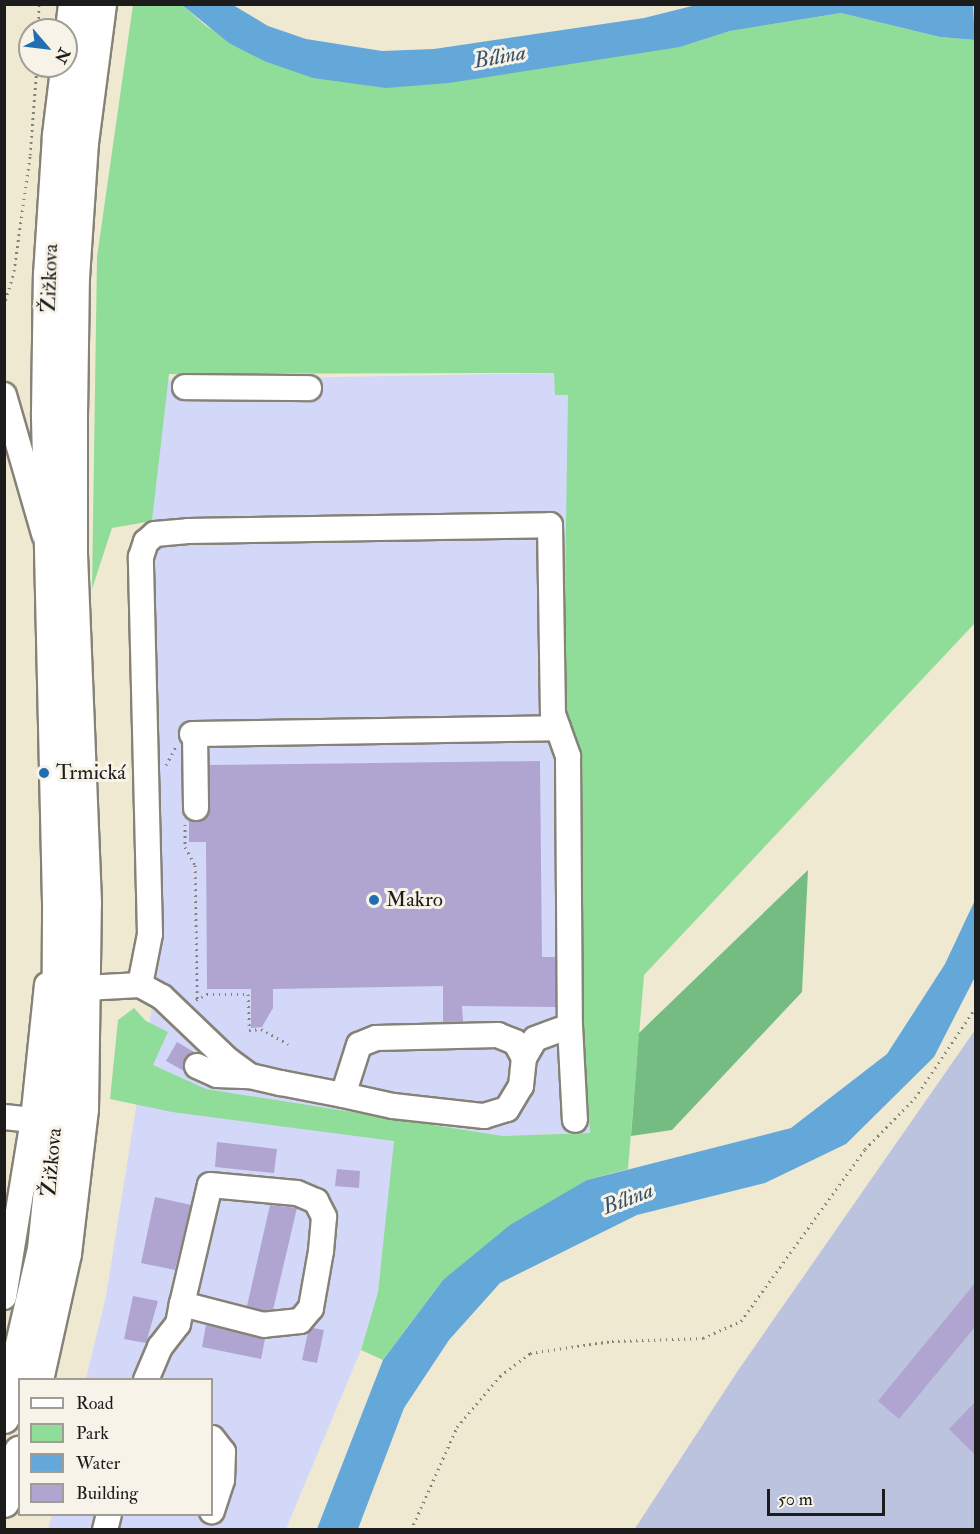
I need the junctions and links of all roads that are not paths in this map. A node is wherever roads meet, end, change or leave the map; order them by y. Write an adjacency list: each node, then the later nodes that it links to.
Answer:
1 (74, 4): 6 (main road, Žižkova)
2 (101, 4): 9 (main road)
3 (185, 387): 4 (street)
4 (309, 388)
5 (4, 395): 6 (street, Žižkova)
6 (49, 552): 9 (main road, Žižkova)
7 (558, 728): 8 (street); 10 (street); 12 (street)
8 (190, 811)
9 (72, 903): 11 (main road, Žižkova); 18 (street, Žižkova)
10 (140, 986): 11 (street); 15 (street)
11 (73, 989): 22 (main road, Žižkova); 24 (main road, Žižkova)
12 (570, 1026): 13 (street); 19 (street)
13 (524, 1058): 16 (street); 16 (street)
14 (197, 1066): 15 (street)
15 (250, 1076): 16 (street)
16 (343, 1095)
17 (4, 1117): 18 (street, Žižkova)
18 (33, 1120): 20 (street, Žižkova)
19 (575, 1120)
20 (4, 1297)
21 (182, 1304): 21 (street); 23 (street)
22 (38, 1378)
23 (148, 1378)
24 (4, 1418)
25 (213, 1438): 28 (street)
26 (18, 1457): 27 (main road)
27 (4, 1502)
28 (213, 1505)
29 (208, 1516): 30 (street)
30 (201, 1530)

